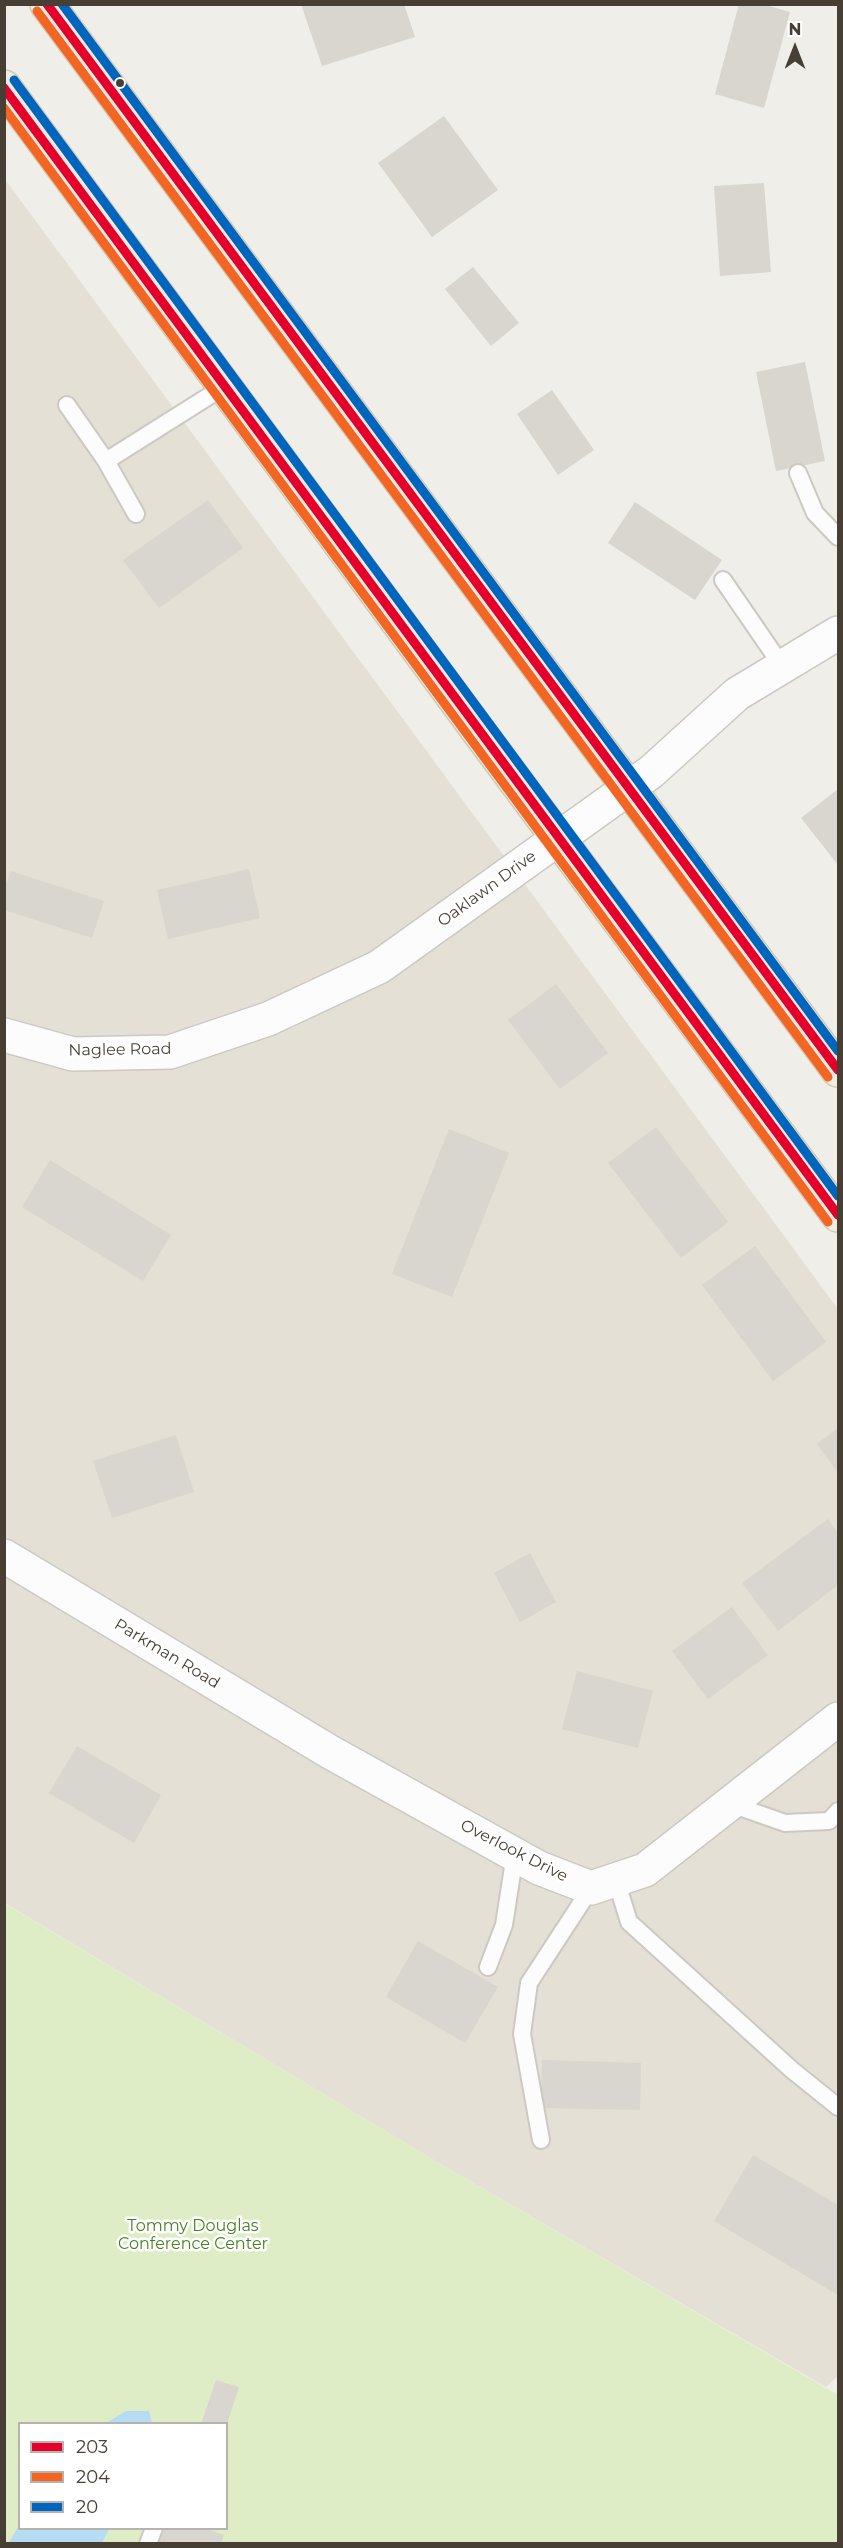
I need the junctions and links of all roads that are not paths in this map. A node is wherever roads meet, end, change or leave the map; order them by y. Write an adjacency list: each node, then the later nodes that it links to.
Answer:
1 (47, 4): 12 (main road)
2 (4, 87): 3 (main road)
3 (225, 386): 5 (lane); 13 (main road)
4 (67, 405): 5 (lane)
5 (106, 461): 7 (lane)
6 (798, 473): 8 (lane)
7 (136, 514)
8 (838, 537)
9 (723, 580): 11 (lane)
10 (838, 633): 11 (street, Oaklawn Drive)
11 (782, 666): 12 (street, Oaklawn Drive)
12 (630, 787): 13 (street, Oaklawn Drive); 16 (main road)
13 (558, 839): 14 (street, Oaklawn Drive); 17 (main road)
14 (268, 1019): 15 (street, Naglee Road)
15 (4, 1035)
16 (838, 1070)
17 (838, 1215)
18 (4, 1556): 20 (street, Parkman Road)
19 (838, 1719): 21 (street)
20 (330, 1752): 23 (street, Overlook Drive)
21 (731, 1804): 22 (lane); 24 (street)
22 (838, 1811)
23 (515, 1854): 24 (street, Overlook Drive); 25 (lane)
24 (604, 1884): 26 (lane); 27 (lane)
25 (488, 1967)
26 (838, 2107)
27 (541, 2140)
28 (154, 2530): 29 (lane)
29 (148, 2544)

